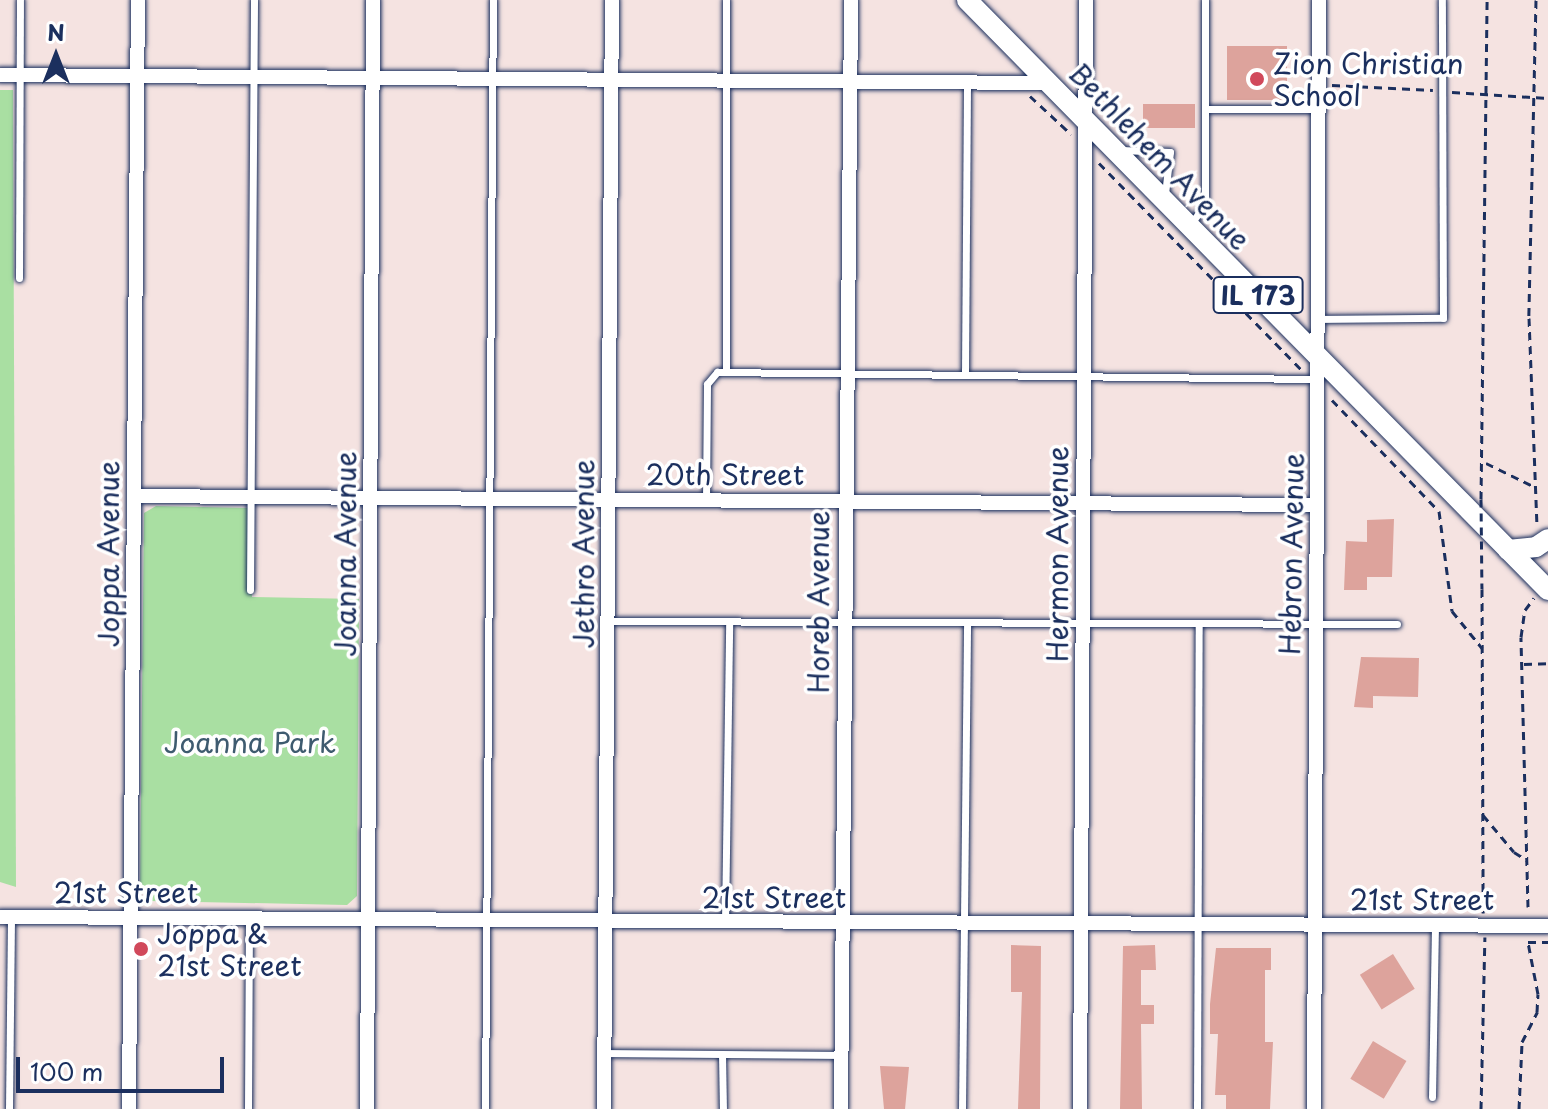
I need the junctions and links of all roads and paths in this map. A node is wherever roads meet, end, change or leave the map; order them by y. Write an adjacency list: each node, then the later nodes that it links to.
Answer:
1 (20, 0): 17 (lane)
2 (138, 0): 18 (street, Joppa Avenue)
3 (254, 0): 19 (lane)
4 (373, 0): 20 (street, Joanna Avenue)
5 (493, 0): 21 (lane)
6 (612, 0): 22 (street, Jethro Avenue)
7 (726, 0): 23 (lane)
8 (851, 0): 27 (street, Horeb Avenue)
9 (967, 0): 26 (main road, Bethlehem Avenue / IL 173)
10 (1086, 0): 30 (street, Hermon Avenue)
11 (1205, 0): 28 (lane)
12 (1319, 0): 29 (street, Hebron Avenue)
13 (1442, 0): 36 (lane)
14 (1487, 0): 43 (path)
15 (1536, 0): 44 (path)
16 (0, 75): 17 (street)
17 (20, 75): 18 (street); 35 (lane)
18 (137, 76): 19 (street); 45 (street, Joppa Avenue)
19 (254, 77): 20 (street); 46 (lane)
20 (372, 78): 21 (street); 47 (street, Joanna Avenue)
21 (493, 79): 22 (street); 48 (lane)
22 (612, 80): 23 (street); 49 (street, Jethro Avenue)
23 (727, 82): 27 (street); 38 (lane)
24 (967, 83): 25 (street); 27 (street); 40 (lane)
25 (1016, 83): 26 (street); 31 (path)
26 (1049, 83): 30 (main road, Bethlehem Avenue / IL 173)
27 (849, 84): 39 (street, Horeb Avenue)
28 (1205, 109): 29 (lane); 34 (lane)
29 (1318, 109): 36 (street, Hebron Avenue)
30 (1085, 120): 31 (street, Hermon Avenue); 32 (main road, Bethlehem Avenue / IL 173)
31 (1085, 148): 41 (street, Hermon Avenue); 42 (path)
32 (1118, 150): 33 (main road, Bethlehem Avenue / IL 173); 33 (lane)
33 (1165, 200): 34 (main road, Bethlehem Avenue / IL 173)
34 (1190, 226): 37 (main road, Bethlehem Avenue / IL 173)
35 (19, 278)
36 (1317, 319): 37 (street, Hebron Avenue)
37 (1317, 356): 42 (street, Hebron Avenue); 55 (main road, Bethlehem Avenue / IL 173)
38 (726, 371): 39 (lane); 50 (lane)
39 (846, 372): 40 (lane); 51 (street, Horeb Avenue)
40 (965, 373): 41 (lane)
41 (1083, 375): 42 (lane); 52 (street, Hermon Avenue)
42 (1316, 382): 53 (street, Hebron Avenue); 66 (path)
43 (1485, 463): 44 (path); 66 (path, bridge)
44 (1533, 486): 54 (path)
45 (134, 496): 46 (street, 20th Street); 74 (street, Joppa Avenue)
46 (253, 497): 47 (street, 20th Street); 56 (lane)
47 (371, 498): 48 (street, 20th Street); 76 (street, Joanna Avenue)
48 (489, 499): 49 (street, 20th Street); 77 (lane)
49 (610, 500): 50 (street, 20th Street); 58 (street, Jethro Avenue)
50 (706, 500): 51 (street, 20th Street)
51 (844, 501): 52 (street, 20th Street); 60 (street, Horeb Avenue)
52 (1083, 503): 53 (street, 20th Street); 62 (street, Hermon Avenue)
53 (1317, 505): 64 (street, Hebron Avenue)
54 (1542, 535): 55 (main road)
55 (1508, 550): 57 (main road, Bethlehem Avenue / IL 173)
56 (250, 590)
57 (1542, 593): 68 (path)
58 (609, 621): 59 (lane); 78 (street, Jethro Avenue)
59 (729, 621): 60 (lane); 79 (lane)
60 (844, 622): 61 (lane); 80 (street, Horeb Avenue)
61 (967, 622): 62 (lane); 81 (lane)
62 (1083, 623): 63 (lane); 82 (street, Hermon Avenue)
63 (1199, 624): 64 (lane); 83 (lane)
64 (1316, 624): 65 (lane); 84 (street, Hebron Avenue)
65 (1397, 624)
66 (1482, 648): 69 (path)
67 (1548, 663): 68 (path)
68 (1523, 664): 70 (path)
69 (1482, 814): 70 (path); 72 (path)
70 (1527, 860): 71 (path)
71 (1528, 907)
72 (1483, 909)
73 (6, 917): 74 (street, 21st Street); 93 (lane)
74 (130, 918): 75 (street, 21st Street); 96 (street, Joppa Avenue)
75 (249, 919): 76 (street, 21st Street); 97 (lane)
76 (368, 920): 77 (street, 21st Street); 98 (street, Joanna Avenue)
77 (486, 921): 78 (street, 21st Street); 99 (lane)
78 (607, 922): 79 (street, 21st Street); 89 (street, Jethro Avenue)
79 (725, 923): 80 (street, 21st Street)
80 (842, 923): 81 (street, 21st Street); 91 (street, Horeb Avenue)
81 (964, 924): 82 (street, 21st Street); 103 (lane)
82 (1081, 925): 83 (street, 21st Street); 104 (street, Hermon Avenue)
83 (1198, 925): 84 (street, 21st Street); 105 (lane)
84 (1314, 925): 85 (street, 21st Street); 106 (street, Hebron Avenue)
85 (1435, 926): 86 (street, 21st Street); 94 (lane)
86 (1548, 926)
87 (1486, 942): 107 (path)
88 (1548, 942): 108 (path)
89 (604, 1053): 90 (lane); 100 (street, Jethro Avenue)
90 (722, 1054): 91 (lane); 101 (lane)
91 (841, 1055): 102 (street, Horeb Avenue)
92 (0, 1070): 93 (lane)
93 (9, 1070): 95 (lane)
94 (1432, 1097)
95 (9, 1109)
96 (129, 1109)
97 (248, 1109)
98 (367, 1109)
99 (485, 1109)
100 (604, 1109)
101 (723, 1109)
102 (841, 1109)
103 (962, 1109)
104 (1080, 1109)
105 (1197, 1109)
106 (1314, 1109)
107 (1481, 1109)
108 (1519, 1109)

